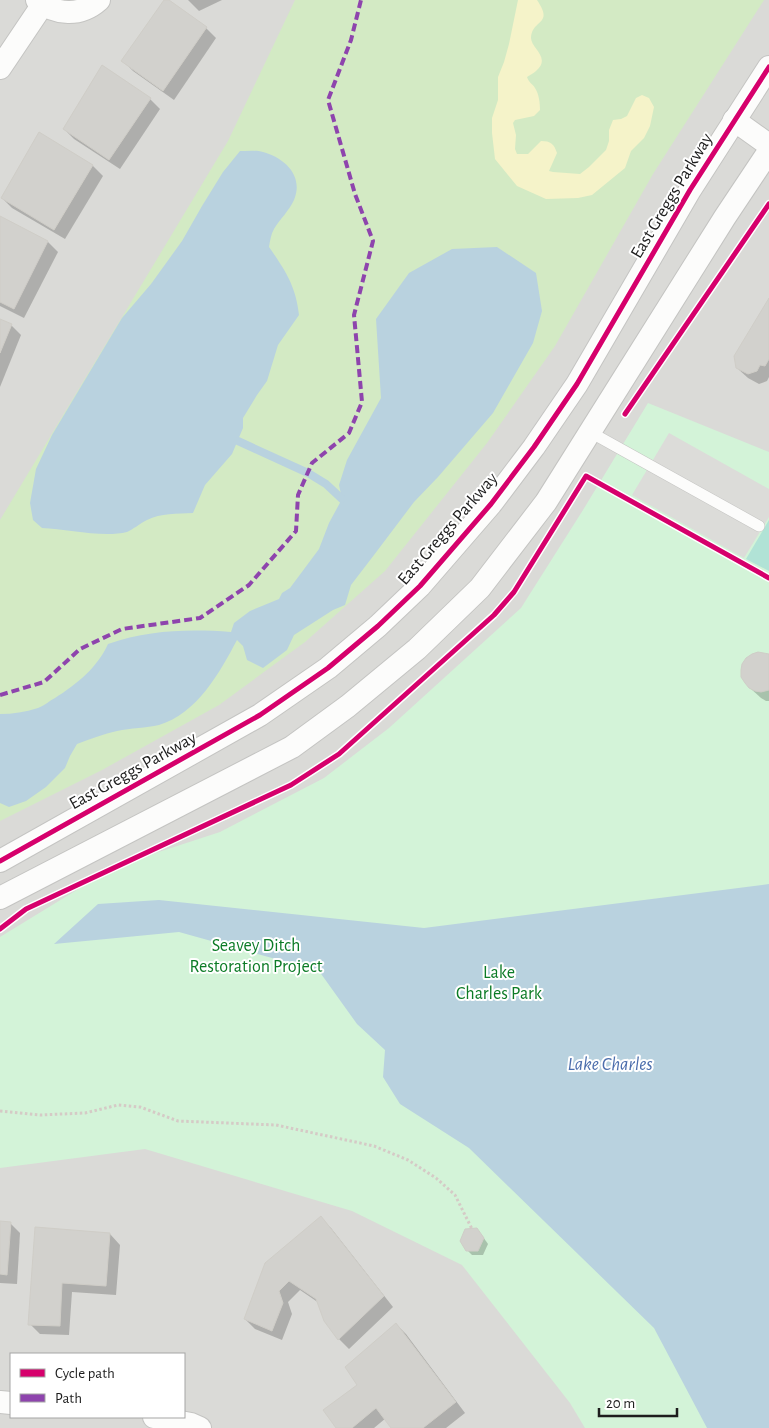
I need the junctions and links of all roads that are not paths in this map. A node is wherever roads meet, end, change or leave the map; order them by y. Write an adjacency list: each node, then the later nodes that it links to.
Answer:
1 (99, 0): 2 (street)
2 (40, 2): 4 (street)
3 (769, 67): 5 (street, East Greggs Parkway)
4 (0, 68)
5 (734, 120): 6 (street); 10 (street, East Greggs Parkway)
6 (769, 146)
7 (769, 151): 8 (street)
8 (590, 432): 9 (lane); 11 (street)
9 (759, 526)
10 (0, 861)
11 (0, 898)
12 (159, 1418): 13 (street)
13 (200, 1428)

